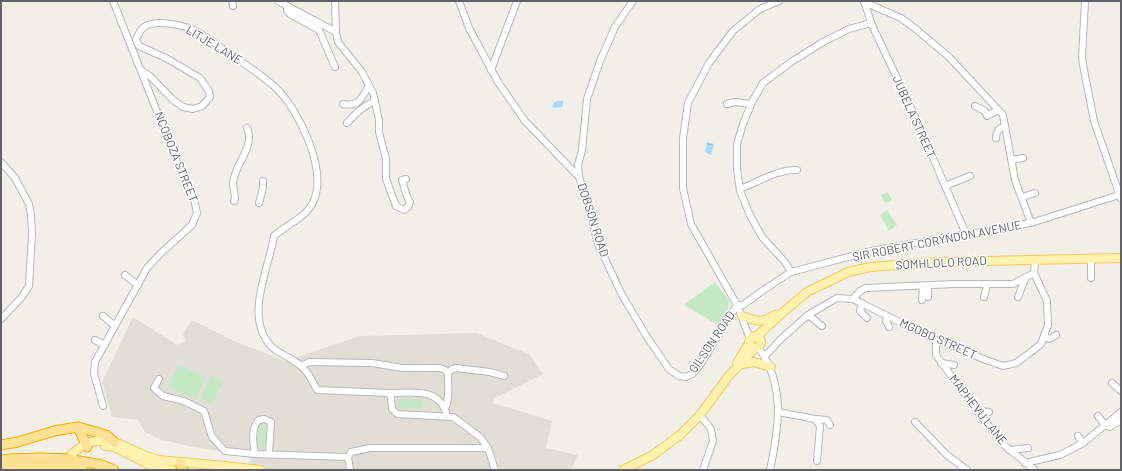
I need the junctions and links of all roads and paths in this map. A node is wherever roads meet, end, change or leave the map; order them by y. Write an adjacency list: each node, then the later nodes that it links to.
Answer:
1 (113, 1): 14 (street, NCOBOZA STREET)
2 (278, 1): 10 (street)
3 (335, 1): 12 (street)
4 (459, 1): 15 (street, DOBSON ROAD)
5 (517, 1): 15 (street)
6 (633, 1): 32 (street)
7 (779, 1): 61 (street)
8 (1085, 1): 39 (street)
9 (864, 2): 11 (street, JUBELA STREET); 22 (street)
10 (287, 6): 12 (street); 13 (street)
11 (871, 24): 20 (street); 35 (street, JUBELA STREET)
12 (336, 32): 16 (street)
13 (335, 67)
14 (141, 70): 52 (street, NCOBOZA STREET); 83 (street, LITJE LANE)
15 (491, 70): 32 (street, DOBSON ROAD)
16 (369, 86): 17 (street); 18 (street)
17 (375, 101): 23 (street); 33 (street)
18 (343, 104)
19 (727, 104): 20 (street)
20 (751, 104): 36 (street)
21 (975, 106): 22 (street)
22 (998, 110): 24 (street)
23 (347, 123)
24 (1005, 126): 26 (street); 28 (street)
25 (247, 128): 40 (street)
26 (996, 138)
27 (1024, 158): 28 (street)
28 (1012, 160): 38 (street)
29 (1, 162): 67 (street)
30 (798, 170): 36 (street)
31 (970, 176): 35 (street)
32 (579, 177): 88 (street, DOBSON ROAD)
33 (406, 179)
34 (263, 182): 41 (street)
35 (945, 186): 43 (street, JUBELA STREET)
36 (740, 189): 47 (street)
37 (1035, 193): 38 (street)
38 (1022, 197): 42 (street)
39 (1120, 197): 42 (street, SIR ROBERT CORYNDON AVENUE)
40 (234, 201)
41 (259, 203)
42 (1031, 224): 43 (street, SIR ROBERT CORYNDON AVENUE)
43 (966, 234): 47 (street, SIR ROBERT CORYNDON AVENUE)
44 (1121, 258): 45 (main road, SOMHLOLO ROAD)
45 (1091, 259): 46 (main road, SOMHLOLO ROAD); 50 (street)
46 (1035, 260): 48 (street, MGOBO STREET); 62 (main road, SOMHLOLO ROAD)
47 (791, 272): 61 (street, SIR ROBERT CORYNDON AVENUE)
48 (1034, 274): 51 (street); 73 (street, MGOBO STREET)
49 (125, 275): 52 (street)
50 (1091, 278)
51 (1025, 279): 53 (street); 57 (street)
52 (138, 285): 69 (street, NCOBOZA STREET)
53 (987, 285): 54 (street); 56 (street)
54 (926, 286): 55 (street); 58 (street); 59 (street)
55 (928, 297)
56 (984, 297)
57 (1018, 297)
58 (853, 299): 60 (street, MGOBO STREET); 64 (street)
59 (922, 300)
60 (862, 304): 65 (street, MGOBO STREET); 66 (street)
61 (737, 305): 68 (street); 88 (street, GILSON ROAD)
62 (779, 315): 68 (main road); 76 (main road, SOMHLOLO ROAD)
63 (103, 316): 69 (street)
64 (808, 316): 70 (street); 78 (street)
65 (887, 316): 71 (street); 75 (street, MGOBO STREET)
66 (867, 318)
67 (1, 319)
68 (743, 319): 76 (street)
69 (115, 326): 77 (street, NCOBOZA STREET)
70 (822, 326)
71 (889, 327)
72 (1056, 335): 73 (street)
73 (1044, 336): 79 (street, MGOBO STREET)
74 (95, 340): 77 (street)
75 (936, 340): 79 (street, MGOBO STREET); 80 (street, MAPHEVU LANE)
76 (755, 342): 78 (street); 81 (main road, SOMHLOLO ROAD); 89 (main road, SOMHLOLO ROAD)
77 (104, 345): 94 (street, NCOBOZA STREET)
78 (765, 356): 84 (street)
79 (1020, 360): 85 (street)
80 (941, 363): 82 (street); 96 (street, MAPHEVU LANE)
81 (741, 364): 84 (main road); 89 (main road, SOMHLOLO ROAD)
82 (954, 365)
83 (301, 366): 86 (street); 93 (street)
84 (771, 367): 97 (street)
85 (1023, 367)
86 (448, 373): 87 (street); 95 (street)
87 (504, 376)
88 (686, 377)
89 (728, 377): 100 (main road, SOMHLOLO ROAD)
90 (159, 379): 118 (street)
91 (1112, 383): 92 (street)
92 (1121, 391)
93 (389, 394): 95 (street); 102 (street)
94 (103, 406)
95 (445, 409): 102 (street)
96 (977, 411): 98 (street); 116 (street, MAPHEVU LANE)
97 (778, 412): 103 (street); 135 (street)
98 (989, 412)
99 (1121, 412): 107 (street)
100 (700, 415): 133 (main road, SOMHLOLO ROAD); 134 (street)
101 (1098, 416): 107 (street)
102 (448, 417): 114 (street)
103 (815, 419): 106 (street); 121 (street)
104 (1121, 420): 107 (street)
105 (915, 422): 136 (street)
106 (830, 425)
107 (1105, 425): 111 (street)
108 (78, 427): 110 (highway); 112 (highway); 113 (highway)
109 (1078, 436): 111 (street)
110 (114, 442): 113 (main road); 125 (main road)
111 (1083, 443): 123 (street)
112 (1, 445)
113 (85, 447): 126 (main road); 129 (main road)
114 (488, 448): 119 (street); 132 (street)
115 (1028, 448): 116 (street)
116 (1010, 450): 123 (street, MAPHEVU LANE)
117 (269, 453): 118 (street); 118 (street); 119 (street)
118 (255, 454)
119 (348, 457): 131 (street)
120 (1, 460): 124 (highway)
121 (817, 461)
122 (68, 463): 124 (highway, bridge); 127 (highway); 128 (highway)
123 (1025, 463): 137 (street, MAPHEVU LANE)
124 (8, 465)
125 (182, 466): 130 (main road)
126 (51, 470)
127 (83, 470)
128 (114, 470)
129 (172, 470)
130 (260, 470)
131 (350, 470)
132 (495, 470)
133 (623, 470)
134 (703, 470)
135 (770, 470)
136 (967, 470)
137 (1035, 470)

